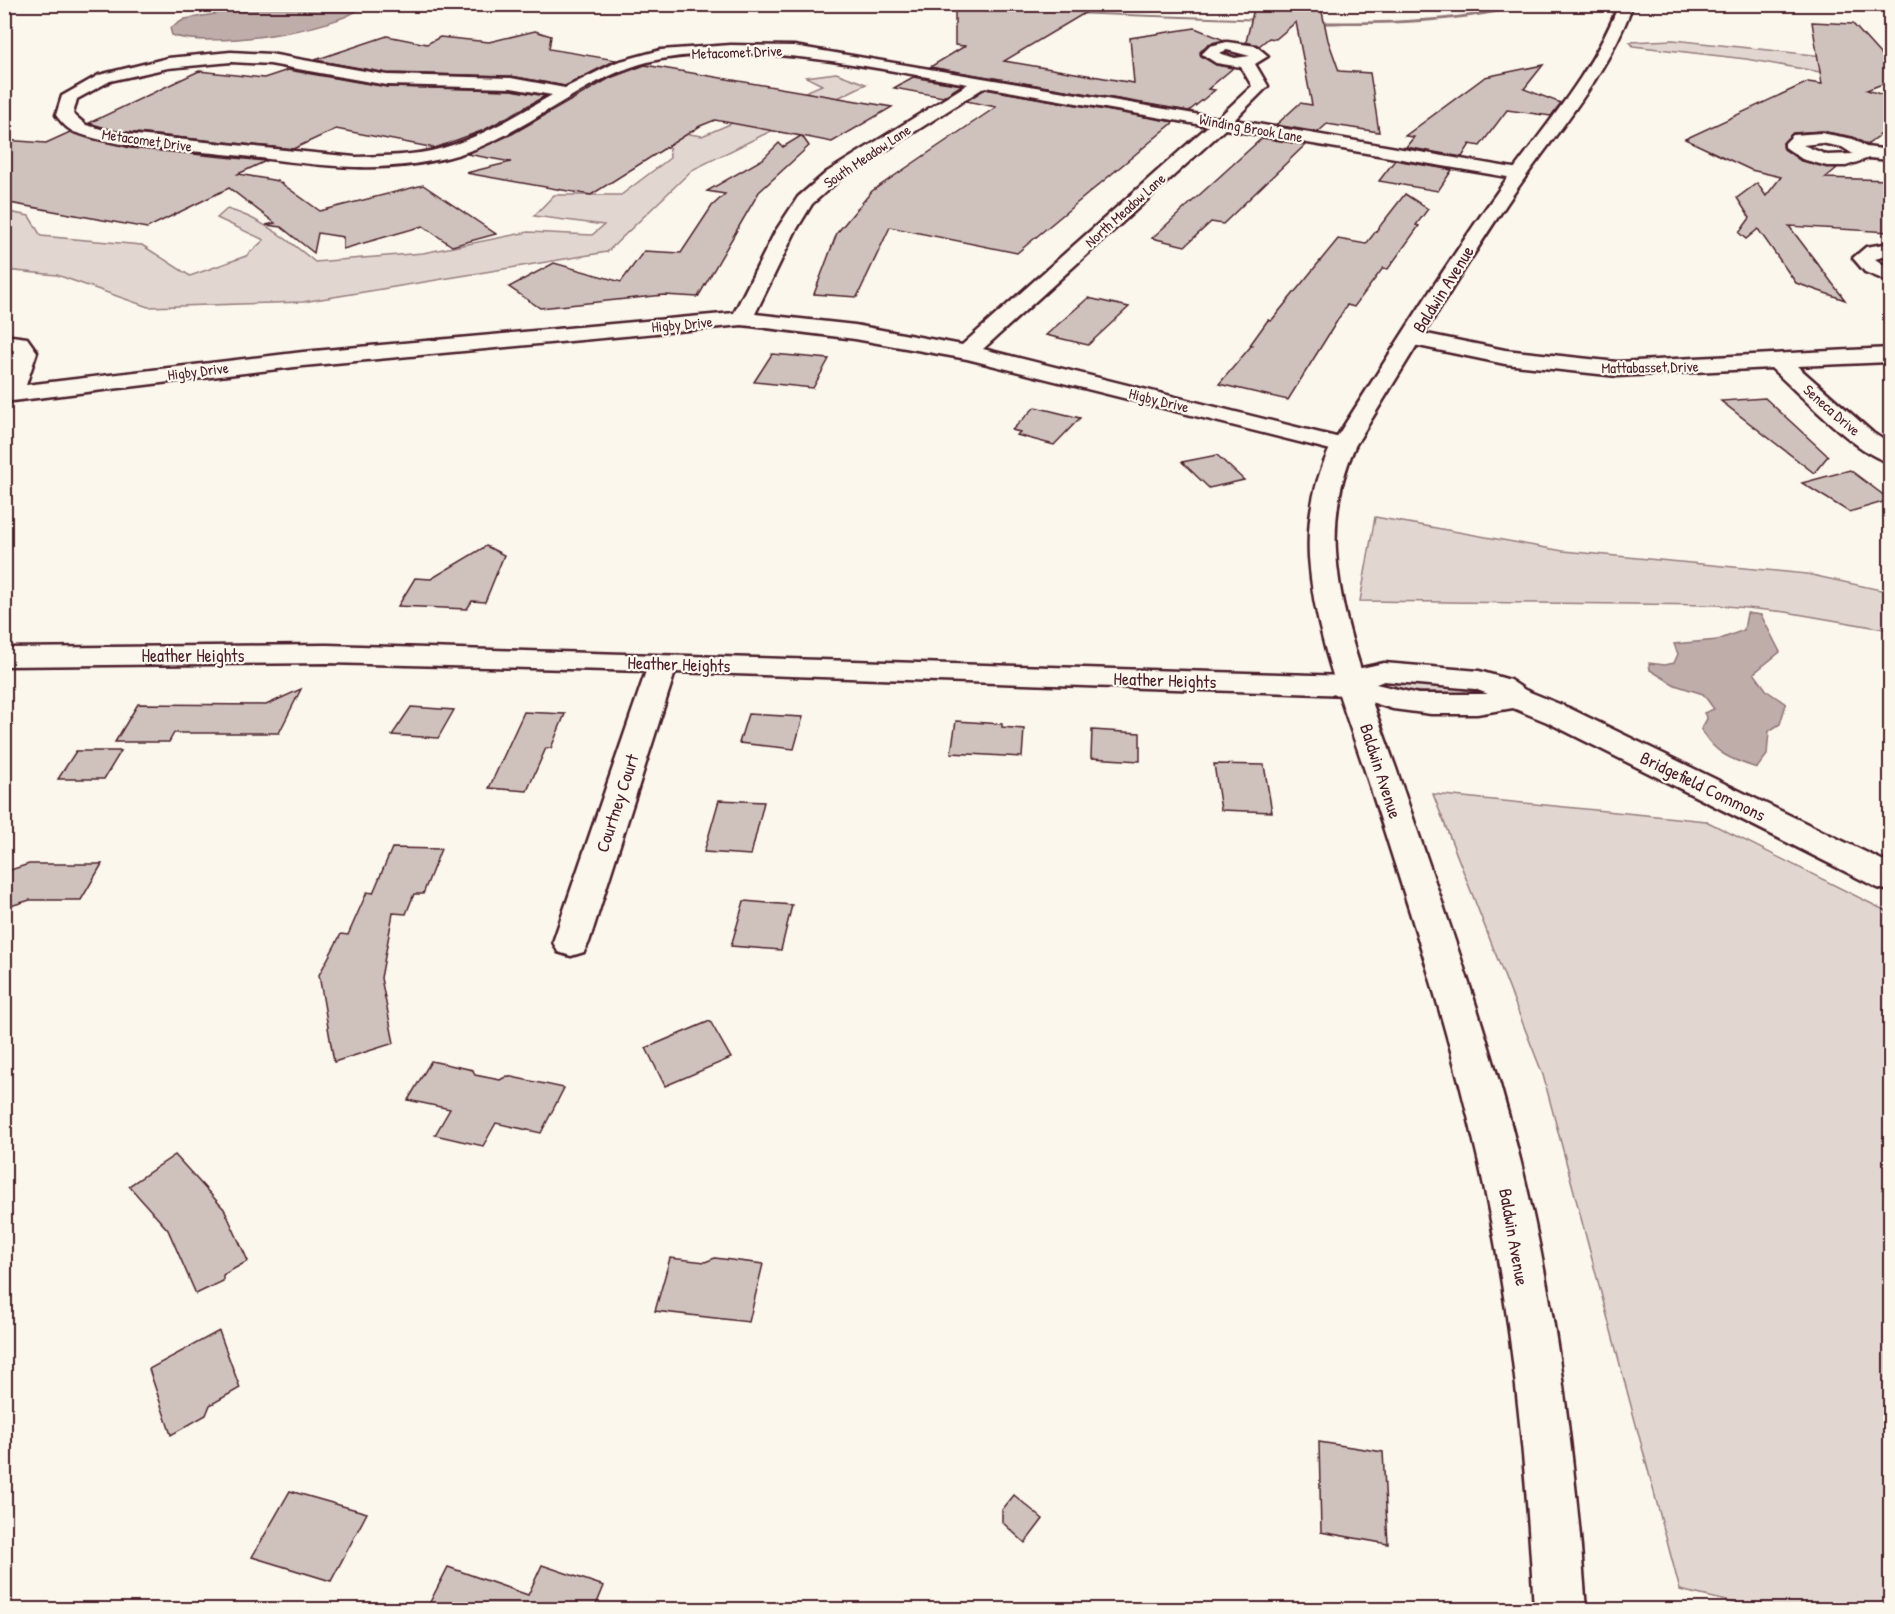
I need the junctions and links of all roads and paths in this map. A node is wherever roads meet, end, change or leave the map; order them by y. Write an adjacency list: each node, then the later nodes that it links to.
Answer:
1 (1626, 4): 8 (street, Baldwin Avenue)
2 (1246, 62): 5 (street, North Meadow Lane)
3 (983, 82): 4 (street, Metacomet Drive); 5 (street, Winding Brook Lane); 11 (street, South Meadow Lane)
4 (568, 93): 4 (street, Metacomet Drive)
5 (1223, 123): 8 (street, Winding Brook Lane); 14 (street, North Meadow Lane)
6 (1862, 152): 7 (street)
7 (1890, 155)
8 (1519, 174): 12 (street, Baldwin Avenue)
9 (1890, 249): 10 (street)
10 (1890, 276)
11 (742, 319): 14 (street, Higby Drive); 17 (street, Higby Drive)
12 (1412, 338): 16 (street, Mattabasset Drive); 18 (street, Baldwin Avenue)
13 (4, 342): 17 (street, Higby Drive)
14 (967, 352): 18 (street, Higby Drive)
15 (1890, 355): 16 (street, Mattabasset Drive)
16 (1777, 361): 19 (street, Seneca Drive)
17 (8, 395)
18 (1342, 446): 22 (street, Baldwin Avenue)
19 (1890, 455)
20 (4, 657): 21 (street, Heather Heights)
21 (663, 664): 22 (street, Heather Heights); 24 (street, Courtney Court)
22 (1353, 686): 23 (street, Bridgefield Commons); 25 (street, Baldwin Avenue)
23 (1890, 879)
24 (571, 942)
25 (1560, 1610)

